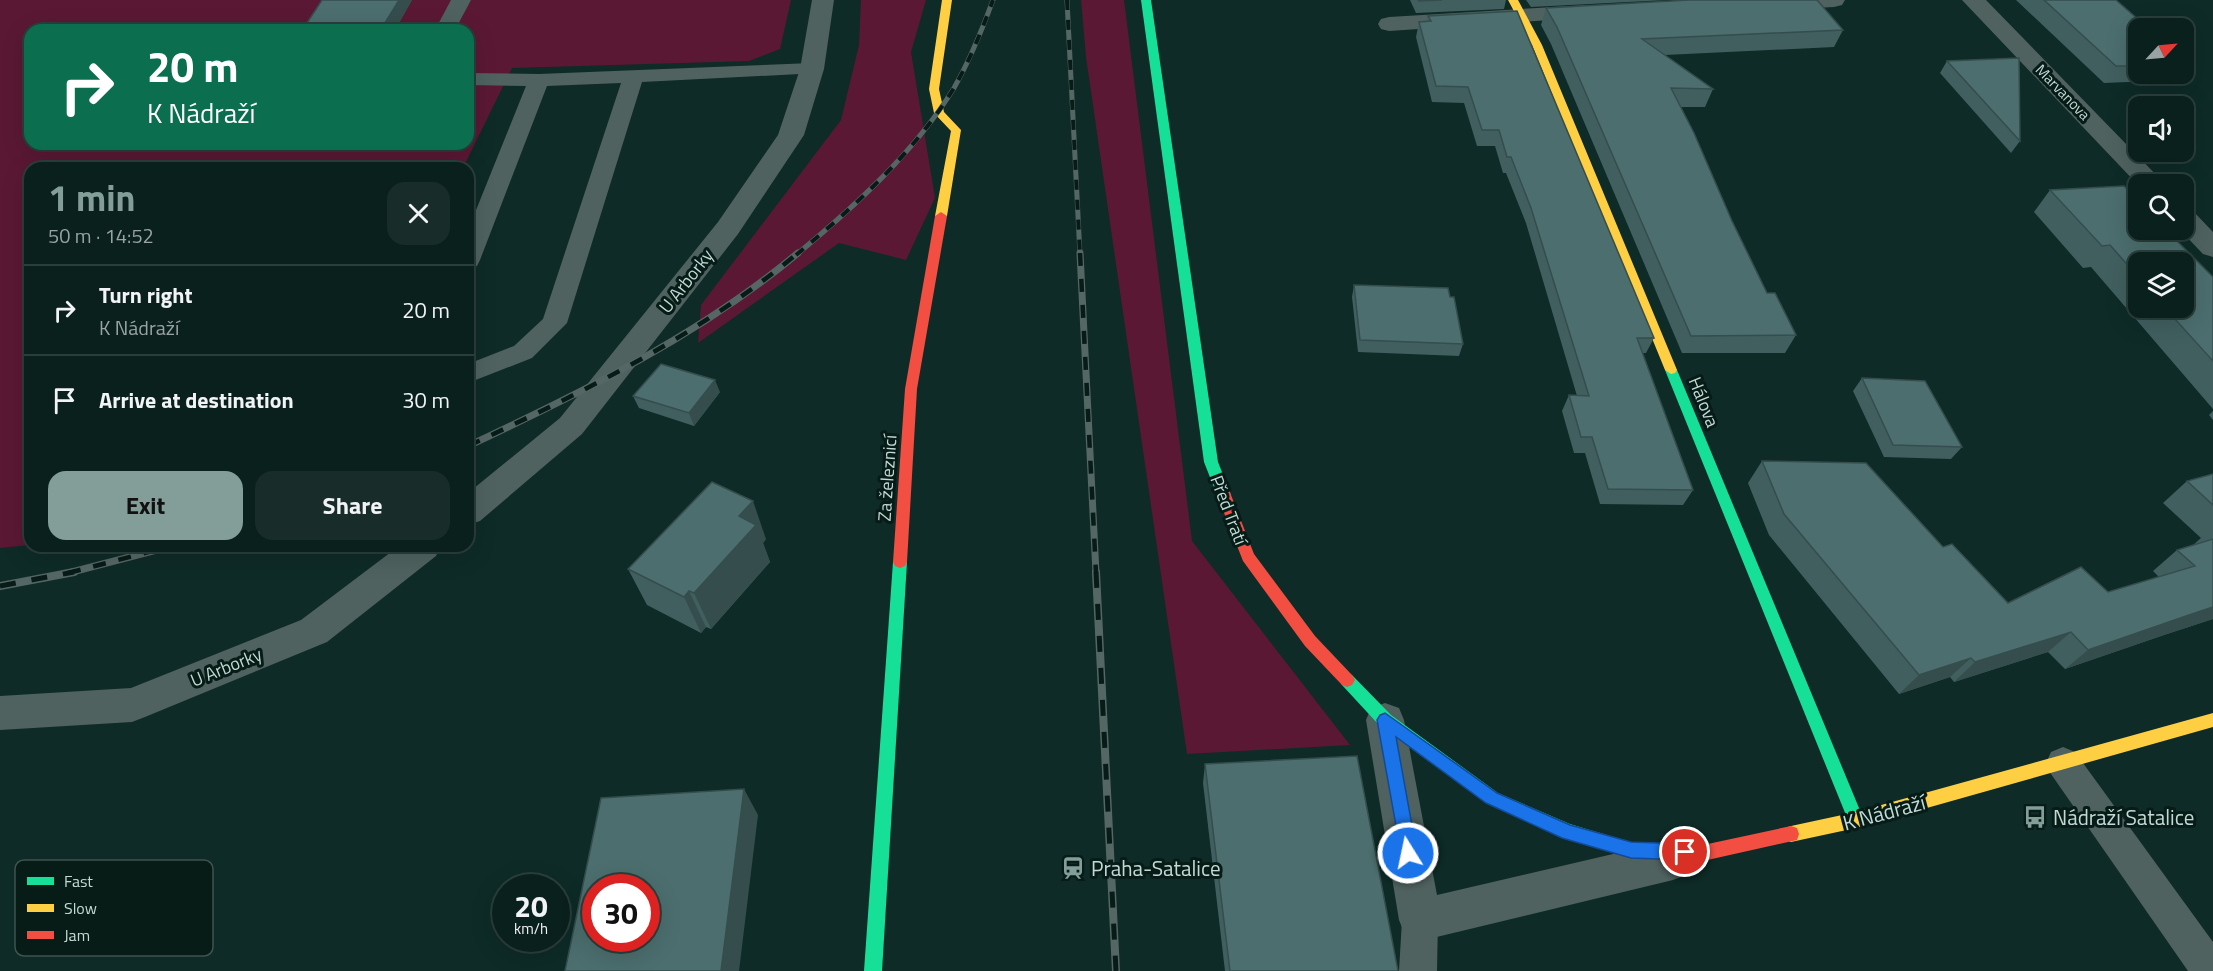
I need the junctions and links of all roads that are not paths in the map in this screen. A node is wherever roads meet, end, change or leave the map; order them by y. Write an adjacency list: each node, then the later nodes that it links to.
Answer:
1 (461, 0): 10 (lane)
2 (823, 0): 12 (street, U Arborky)
3 (947, 0): 30 (street, Za železnicí)
4 (1146, 0): 24 (street, Před Tratí)
5 (1834, 0): 7 (street)
6 (1973, 0): 16 (street, Marvanova)
7 (1753, 4)
8 (1517, 7): 9 (street); 11 (street); 27 (street, Hálova)
9 (1614, 10)
10 (448, 24)
11 (1389, 24)
12 (812, 69): 13 (lane); 21 (street, U Arborky)
13 (633, 78): 15 (lane); 20 (lane)
14 (474, 79): 15 (lane)
15 (539, 80): 18 (lane)
16 (2142, 174)
17 (2194, 228): 19 (street)
18 (474, 245)
19 (2213, 248)
20 (474, 372)
21 (474, 507)
22 (416, 552): 23 (street, U Arborky)
23 (0, 713)
24 (1385, 720): 28 (street, K Nádraží); 29 (street)
25 (2213, 720): 26 (street, K Nádraží)
26 (2063, 763): 27 (street, K Nádraží); 32 (lane)
27 (1856, 820): 28 (street, K Nádraží)
28 (1703, 853): 29 (street, K Nádraží)
29 (1420, 920): 31 (lane)
30 (873, 971)
31 (1418, 971)
32 (2211, 971)

